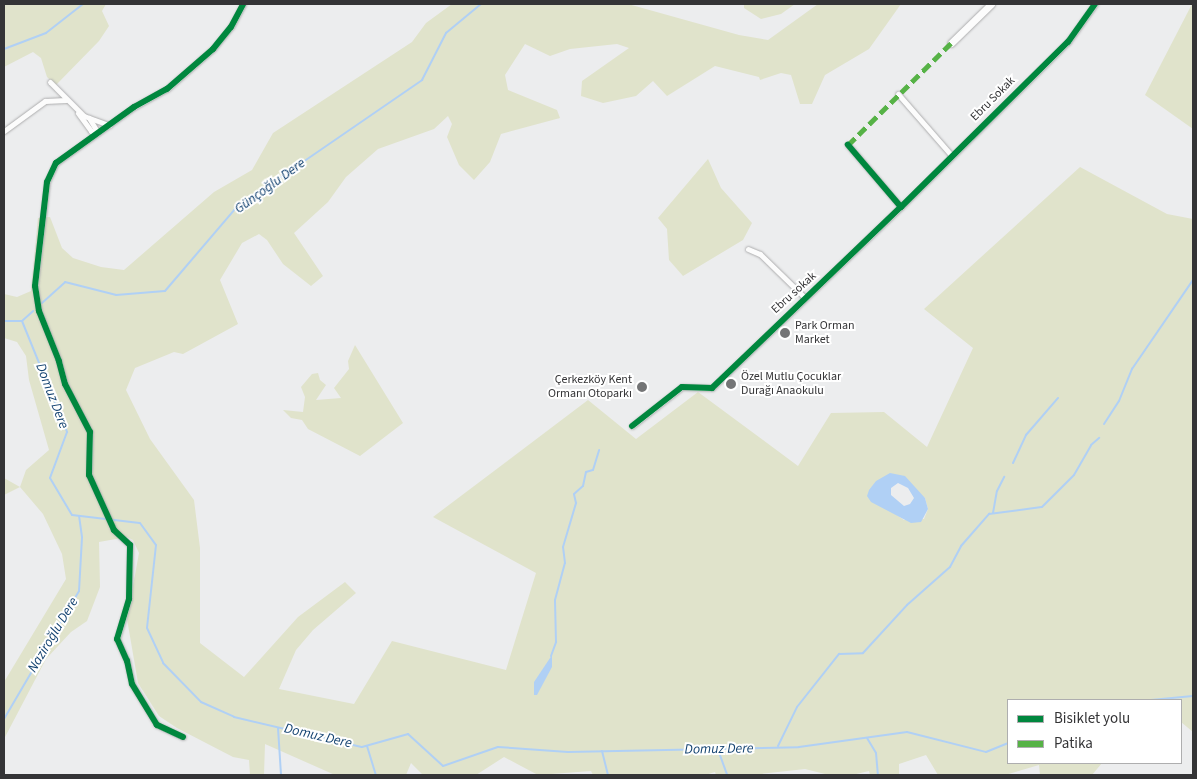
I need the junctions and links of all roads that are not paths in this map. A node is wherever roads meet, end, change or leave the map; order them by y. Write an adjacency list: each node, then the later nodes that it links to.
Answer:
1 (243, 4): 10 (street)
2 (991, 4): 4 (street)
3 (1095, 4): 14 (street, Ebru Sokak)
4 (951, 43)
5 (50, 82): 7 (street)
6 (898, 94): 14 (street)
7 (67, 100): 8 (street); 11 (street)
8 (75, 108): 9 (street); 12 (street)
9 (89, 118): 10 (street); 12 (street)
10 (109, 125): 12 (street)
11 (4, 131)
12 (98, 133): 19 (street)
13 (848, 145): 15 (street)
14 (952, 156): 15 (street, Ebru Sokak)
15 (901, 207): 17 (street, Ebru sokak)
16 (748, 249): 17 (street)
17 (804, 297): 18 (street, Ebru sokak)
18 (632, 426)
19 (183, 736)

